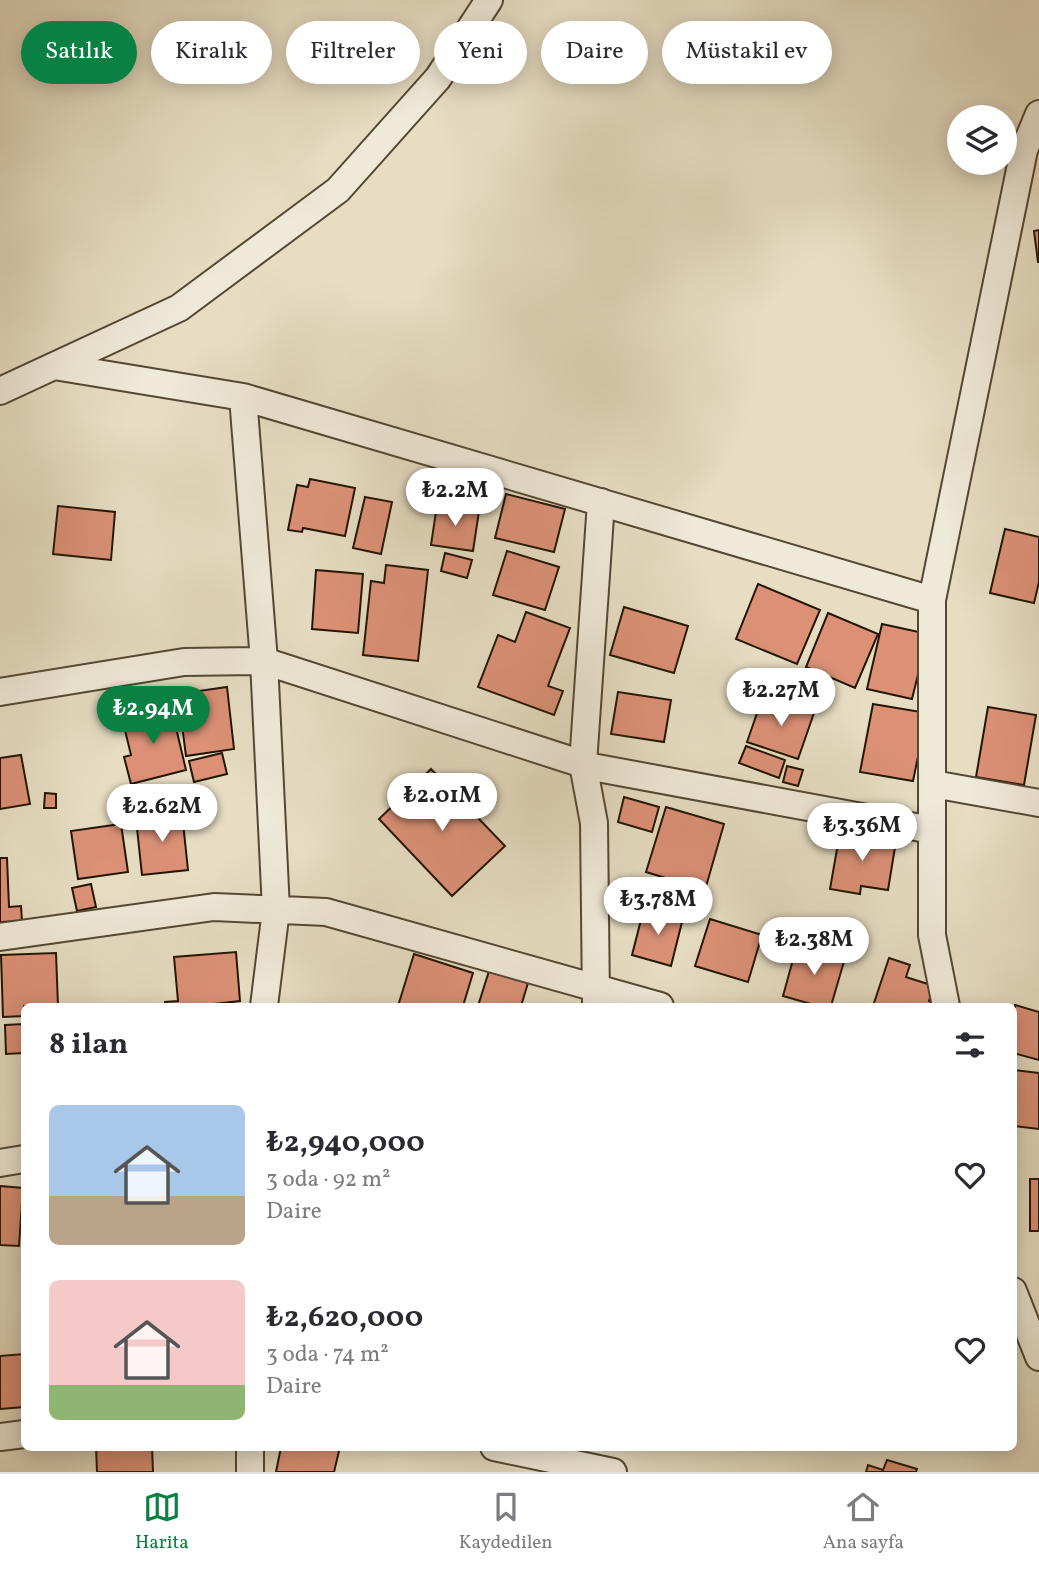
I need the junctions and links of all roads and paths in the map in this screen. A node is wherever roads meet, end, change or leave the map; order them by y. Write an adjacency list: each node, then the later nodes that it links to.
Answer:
1 (489, 0): 3 (street)
2 (1039, 114): 7 (street)
3 (54, 366): 4 (street); 5 (street)
4 (0, 391)
5 (243, 397): 6 (street); 8 (street)
6 (601, 502): 7 (street); 10 (street)
7 (932, 600): 11 (street)
8 (264, 661): 9 (street); 10 (street); 14 (street)
9 (0, 692)
10 (583, 764): 13 (street); 16 (street)
11 (933, 784): 12 (street); 13 (street)
12 (1039, 803)
13 (932, 830): 19 (street)
14 (276, 910): 15 (street); 16 (street); 17 (street)
15 (0, 937)
16 (596, 997): 18 (street)
17 (264, 1003)
18 (639, 1003)
19 (945, 1003)
20 (21, 1160): 21 (street)
21 (0, 1163)
22 (1017, 1301): 24 (street)
23 (1017, 1347): 24 (street)
24 (1039, 1359)
25 (21, 1434): 26 (street)
26 (0, 1437)
27 (250, 1451): 30 (street)
28 (519, 1451): 29 (street)
29 (600, 1464)
30 (250, 1472)

